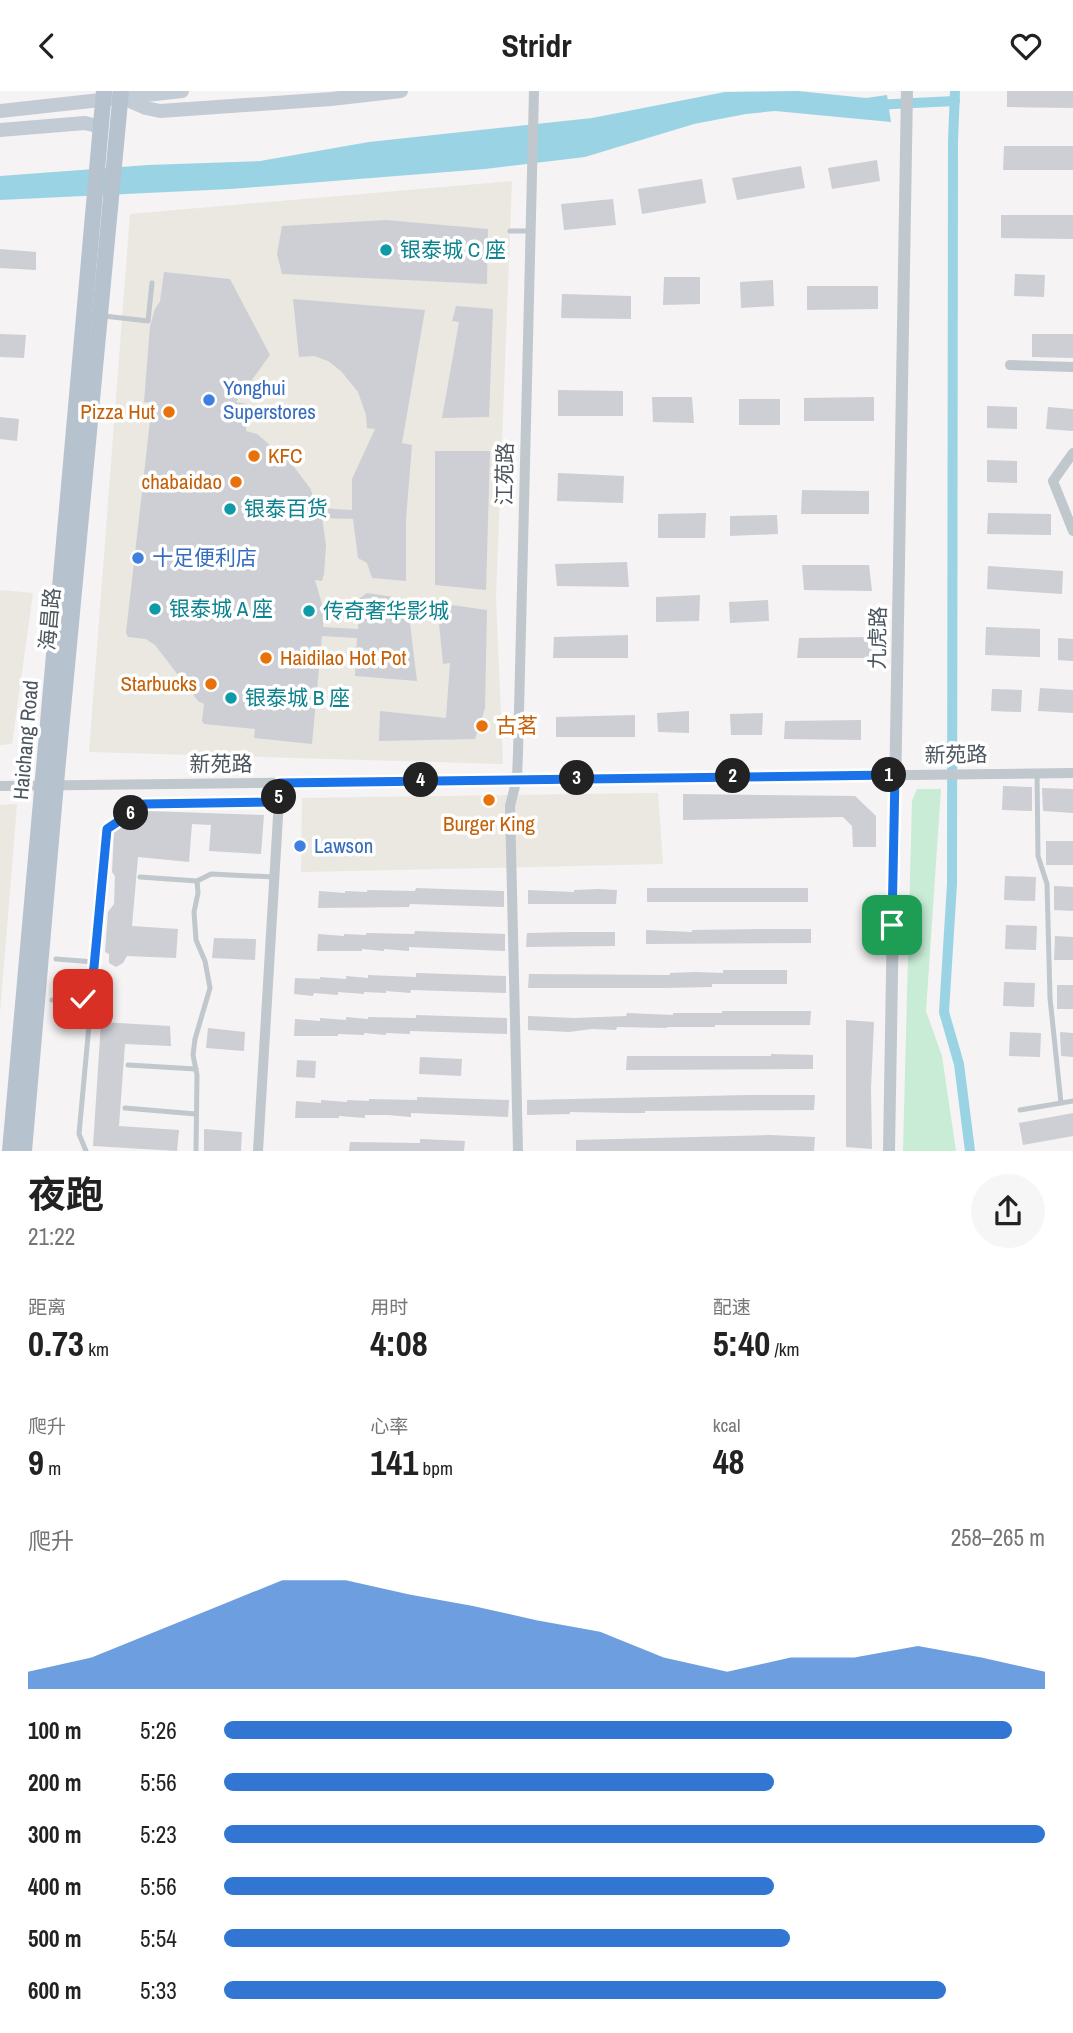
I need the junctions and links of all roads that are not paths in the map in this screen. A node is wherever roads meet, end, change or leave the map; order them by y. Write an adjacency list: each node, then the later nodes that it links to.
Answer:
1 (182, 91): 5 (main road)
2 (401, 91): 5 (main road)
3 (534, 91): 13 (street, 江苑路)
4 (907, 91): 22 (street, 九虎路)
5 (121, 94): 6 (main road); 10 (main road, 海昌路)
6 (103, 95): 7 (main road); 8 (main road, 海昌路)
7 (0, 111)
8 (101, 127): 9 (main road); 10 (main road, 海昌路)
9 (0, 130)
10 (106, 162): 11 (main road, 海昌路); 15 (main road, 海昌路)
11 (94, 208): 24 (main road, Haichang Road)
12 (510, 231): 13 (lane)
13 (530, 232): 23 (street, 江苑路)
14 (152, 283): 15 (lane)
15 (100, 315): 24 (main road, 海昌路)
16 (1010, 365): 17 (street)
17 (1073, 367)
18 (1073, 453): 19 (street)
19 (1073, 531)
20 (1037, 773): 21 (street, 新苑路); 22 (street, 新苑路); 38 (lane)
21 (1073, 773)
22 (895, 775): 23 (street, 新苑路); 48 (street, 九虎路)
23 (517, 778): 25 (street, 新苑路); 47 (street, 江苑路)
24 (50, 783): 25 (street, 新苑路); 26 (street, 新苑路); 42 (main road, Haichang Road); 43 (main road, 海昌路)
25 (280, 783): 27 (street)
26 (0, 786)
27 (279, 802): 29 (street); 32 (lane)
28 (140, 877): 30 (lane)
29 (274, 877): 30 (lane); 46 (street)
30 (197, 881): 36 (lane)
31 (56, 959): 32 (lane)
32 (94, 963): 34 (lane)
33 (52, 1000): 34 (lane)
34 (85, 1003): 44 (lane)
35 (128, 1065): 36 (lane)
36 (196, 1069): 41 (lane)
37 (1073, 1101): 38 (lane)
38 (1061, 1103): 40 (lane)
39 (125, 1108): 41 (lane)
40 (1020, 1111)
41 (196, 1114): 45 (lane)
42 (10, 1151)
43 (24, 1151)
44 (86, 1151)
45 (196, 1151)
46 (258, 1151)
47 (519, 1151)
48 (889, 1151)

